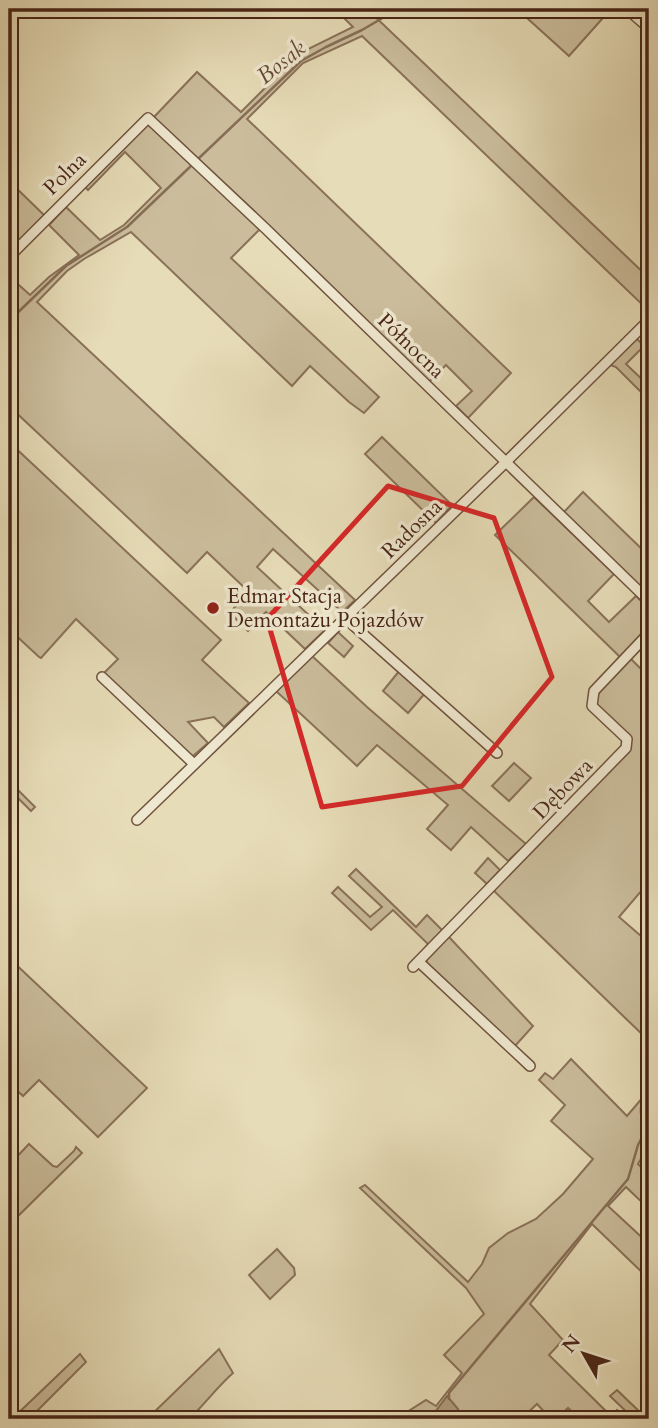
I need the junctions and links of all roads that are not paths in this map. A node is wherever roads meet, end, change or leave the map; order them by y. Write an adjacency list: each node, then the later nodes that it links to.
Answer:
1 (627, 9): 2 (street)
2 (649, 28)
3 (148, 118): 4 (street, Polna); 6 (street, Północna)
4 (9, 257)
5 (649, 320): 6 (street, Radosna)
6 (506, 462): 7 (street, Północna); 8 (street, Radosna)
7 (649, 601)
8 (345, 618): 11 (street); 12 (street, Radosna)
9 (649, 633): 14 (street, Dębowa)
10 (102, 677): 12 (street)
11 (497, 753)
12 (194, 764): 13 (street, Radosna)
13 (137, 820)
14 (530, 1066)

